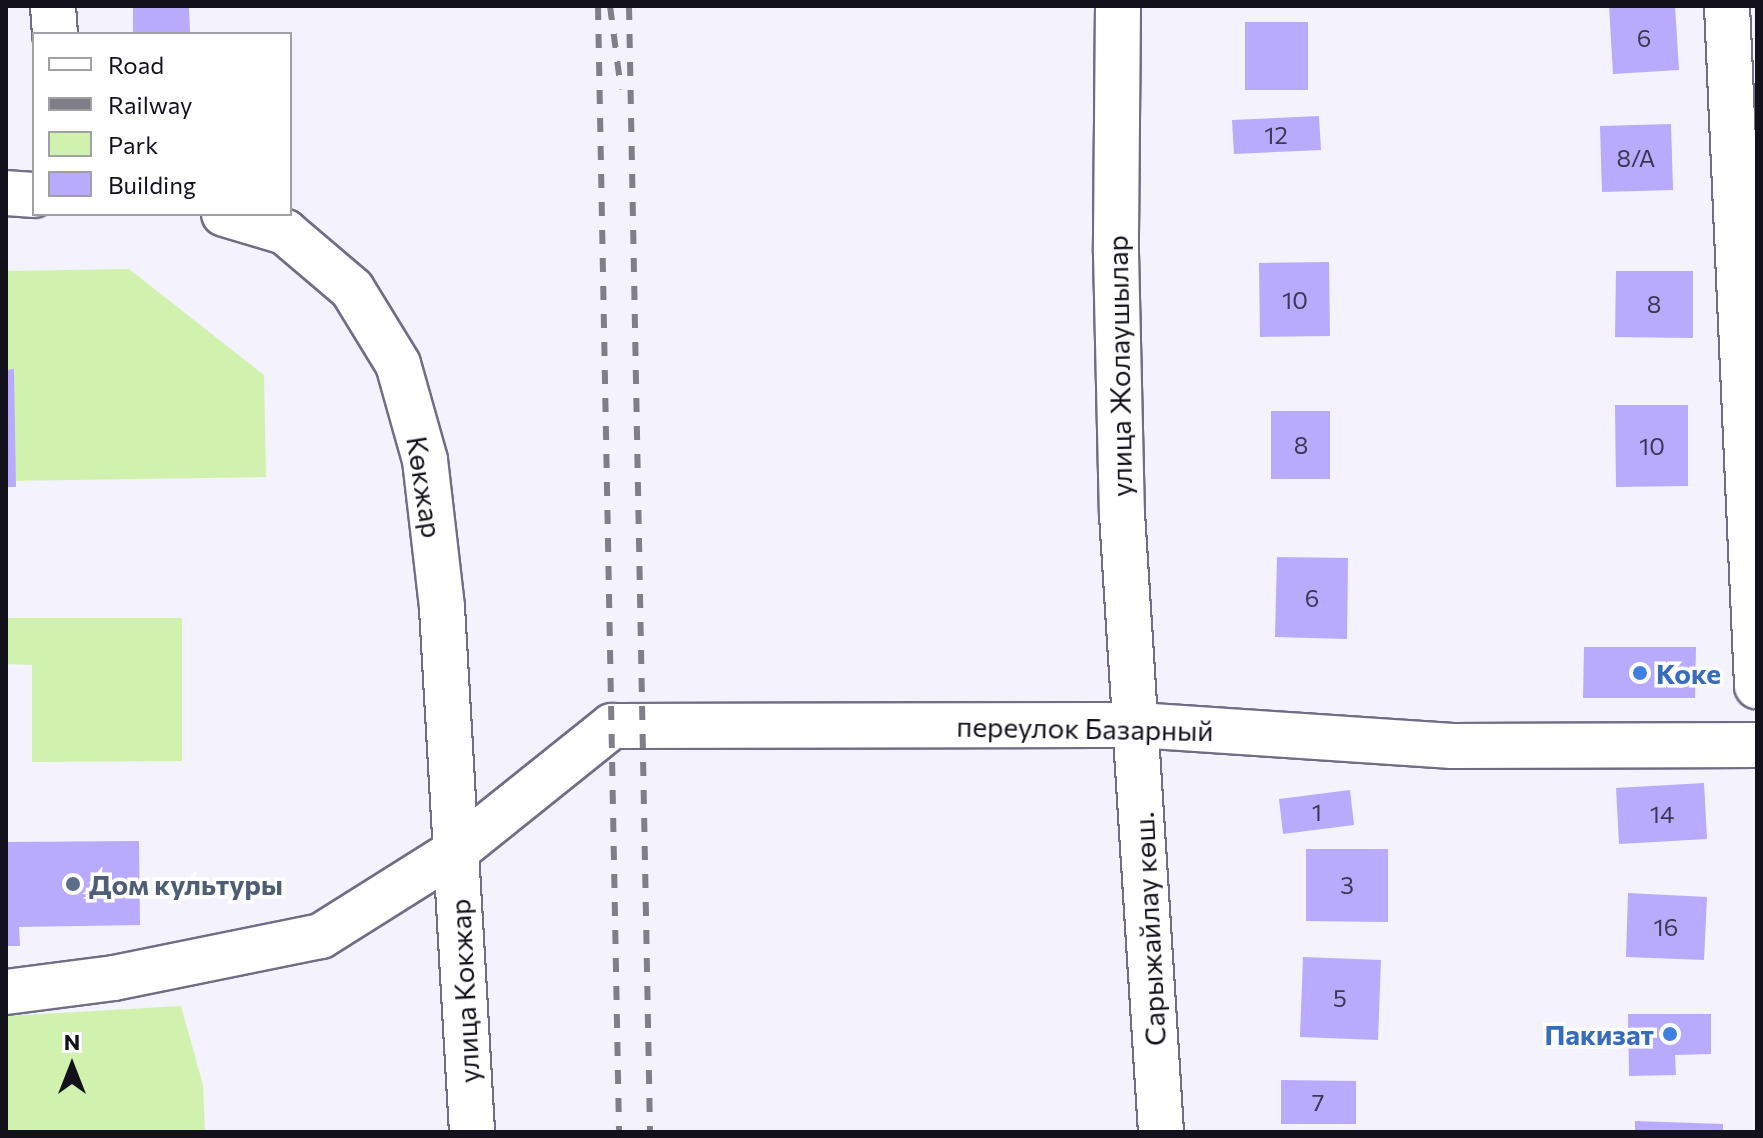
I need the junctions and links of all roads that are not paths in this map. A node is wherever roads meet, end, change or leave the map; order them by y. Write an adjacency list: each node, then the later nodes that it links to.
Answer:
1 (53, 6): 4 (street)
2 (1118, 6): 7 (street, улица Жолаушылар)
3 (1727, 6): 6 (street)
4 (55, 32)
5 (231, 216): 9 (street, Көкжар)
6 (1757, 686)
7 (1137, 725): 8 (street, переулок Базарный); 9 (street, переулок Базарный); 12 (street, Сарыжайлау көш.)
8 (1757, 745)
9 (456, 851): 10 (street, переулок Базарный); 11 (street, улица Кокжар)
10 (6, 992)
11 (472, 1132)
12 (1161, 1132)

